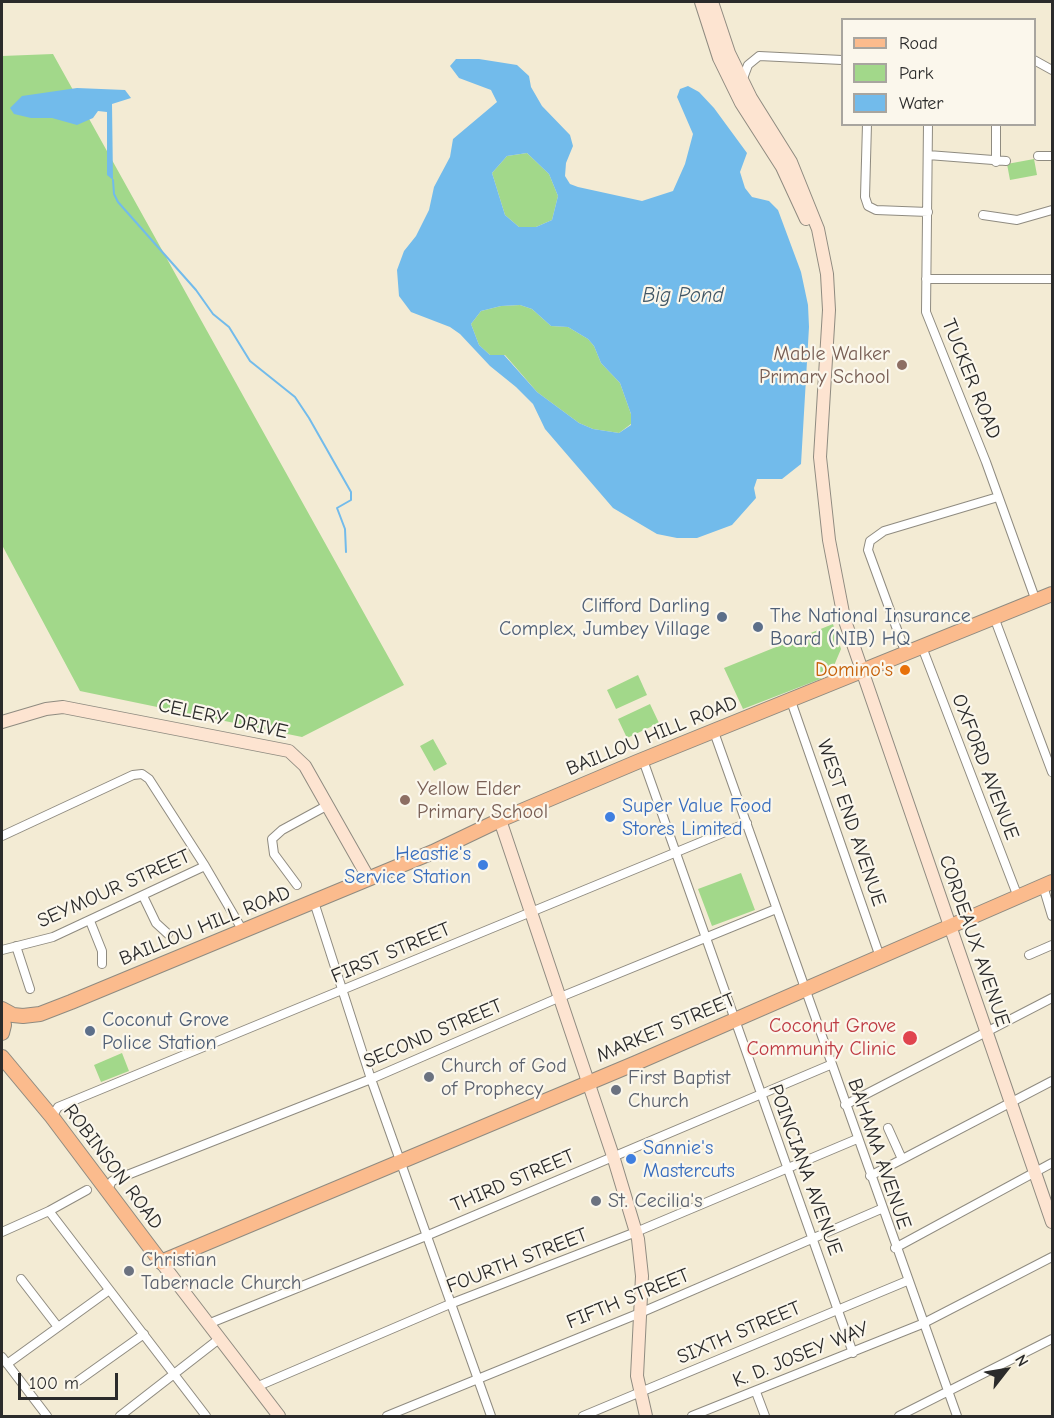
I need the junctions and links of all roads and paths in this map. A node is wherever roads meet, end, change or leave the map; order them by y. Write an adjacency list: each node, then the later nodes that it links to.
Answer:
1 (701, 2): 20 (street)
2 (712, 2): 6 (street)
3 (841, 60): 6 (street)
4 (1036, 61): 5 (street)
5 (1053, 70)
6 (742, 81): 20 (street)
7 (867, 126): 16 (street)
8 (928, 126): 10 (street, TUCKER ROAD)
9 (996, 126): 14 (street)
10 (928, 155): 14 (street); 16 (street, TUCKER ROAD)
11 (1038, 156): 12 (street)
12 (1053, 156)
13 (1006, 161): 14 (street)
14 (996, 162)
15 (1053, 210): 17 (street)
16 (928, 212): 18 (street, TUCKER ROAD)
17 (983, 215)
18 (926, 279): 19 (street); 21 (street, TUCKER ROAD)
19 (1053, 279)
20 (827, 322): 27 (street, CORDEAUX AVENUE)
21 (999, 497): 23 (street, TUCKER ROAD); 26 (street)
22 (1053, 594): 23 (main road, BAILLOU HILL ROAD)
23 (1036, 601): 24 (main road, BAILLOU HILL ROAD)
24 (994, 617): 25 (main road, BAILLOU HILL ROAD); 32 (street)
25 (922, 648): 26 (main road, BAILLOU HILL ROAD); 43 (street, OXFORD AVENUE)
26 (906, 654): 27 (main road, BAILLOU HILL ROAD)
27 (861, 672): 28 (main road, BAILLOU HILL ROAD); 49 (street, CORDEAUX AVENUE)
28 (791, 700): 30 (main road, BAILLOU HILL ROAD); 57 (street, WEST END AVENUE)
29 (2, 722): 33 (street, CELERY DRIVE)
30 (714, 732): 31 (main road, BAILLOU HILL ROAD); 35 (street, BAHAMA AVENUE)
31 (643, 760): 34 (main road, BAILLOU HILL ROAD); 37 (street, POINCIANA AVENUE)
32 (1053, 772)
33 (328, 805): 39 (street, CELERY DRIVE); 41 (street)
34 (500, 820): 39 (main road, BAILLOU HILL ROAD); 46 (street)
35 (747, 823): 37 (street, FIRST STREET); 45 (street, BAHAMA AVENUE)
36 (2, 836): 38 (street)
37 (677, 851): 46 (street, FIRST STREET); 52 (street, POINCIANA AVENUE)
38 (206, 866): 42 (street, SEYMOUR STREET); 50 (street)
39 (369, 879): 44 (main road, BAILLOU HILL ROAD)
40 (1048, 884): 43 (main road, MARKET STREET); 47 (street)
41 (297, 885)
42 (143, 896): 48 (street, SEYMOUR STREET); 51 (street)
43 (1018, 897): 49 (main road, MARKET STREET)
44 (314, 902): 50 (main road, BAILLOU HILL ROAD); 61 (street)
45 (776, 909): 52 (street, SECOND STREET); 60 (street, BAHAMA AVENUE)
46 (530, 912): 61 (street, FIRST STREET); 62 (street)
47 (1053, 916)
48 (90, 921): 54 (street, SEYMOUR STREET); 58 (street)
49 (949, 927): 57 (main road, MARKET STREET); 67 (street, CORDEAUX AVENUE)
50 (243, 931): 64 (main road, BAILLOU HILL ROAD)
51 (168, 934)
52 (705, 938): 62 (street, SECOND STREET); 66 (street, POINCIANA AVENUE)
53 (1053, 945): 56 (street)
54 (16, 946): 55 (street, SEYMOUR STREET); 59 (street)
55 (2, 950)
56 (1029, 955)
57 (880, 957): 60 (main road, MARKET STREET)
58 (102, 964)
59 (30, 989)
60 (805, 990): 66 (main road, MARKET STREET); 70 (street, BAHAMA AVENUE)
61 (343, 992): 71 (street); 77 (street, FIRST STREET)
62 (558, 998): 71 (street, SECOND STREET); 73 (street)
63 (1053, 998): 67 (street)
64 (2, 1009)
65 (2, 1016): 68 (main road)
66 (734, 1020): 73 (main road, MARKET STREET); 74 (street, POINCIANA AVENUE)
67 (985, 1032): 75 (street, CORDEAUX AVENUE); 76 (street)
68 (2, 1033)
69 (2, 1057): 77 (main road, ROBINSON ROAD)
70 (830, 1065): 74 (street, THIRD STREET); 76 (street, BAHAMA AVENUE)
71 (371, 1079): 82 (street); 88 (street, SECOND STREET)
72 (1053, 1081): 75 (street)
73 (586, 1083): 80 (street); 82 (main road, MARKET STREET)
74 (760, 1093): 80 (street, THIRD STREET); 84 (street, POINCIANA AVENUE)
75 (1010, 1102): 81 (street); 85 (street, CORDEAUX AVENUE)
76 (845, 1105): 79 (street, BAHAMA AVENUE)
77 (52, 1117): 88 (main road, ROBINSON ROAD)
78 (888, 1128): 81 (street)
79 (857, 1139): 84 (street, FOURTH STREET); 86 (street, BAHAMA AVENUE)
80 (613, 1156): 93 (street); 94 (street, THIRD STREET)
81 (902, 1159): 86 (street)
82 (399, 1160): 94 (street); 98 (main road, MARKET STREET)
83 (1053, 1163): 85 (street)
84 (787, 1166): 93 (street, FOURTH STREET); 95 (street, POINCIANA AVENUE)
85 (1035, 1173): 91 (street, CORDEAUX AVENUE); 96 (street)
86 (870, 1176): 89 (street, BAHAMA AVENUE)
87 (87, 1190): 90 (street)
88 (107, 1192): 98 (main road, ROBINSON ROAD)
89 (881, 1209): 95 (street, FIFTH STREET); 96 (street, BAHAMA AVENUE)
90 (49, 1211): 92 (street); 101 (street)
91 (1053, 1222)
92 (2, 1232)
93 (636, 1232): 102 (street, FOURTH STREET); 104 (street)
94 (426, 1236): 102 (street); 105 (street, THIRD STREET)
95 (813, 1239): 103 (street, POINCIANA AVENUE); 104 (street, FIFTH STREET)
96 (895, 1248): 100 (street, BAHAMA AVENUE)
97 (1053, 1257): 106 (street, K. D. JOSEY WAY)
98 (161, 1262): 105 (street, ROBINSON ROAD)
99 (21, 1279): 107 (street)
100 (907, 1281): 103 (street, SIXTH STREET); 106 (street, BAHAMA AVENUE)
101 (108, 1291): 107 (street); 108 (street)
102 (450, 1304): 114 (street); 116 (street, FOURTH STREET)
103 (837, 1309): 111 (street, POINCIANA AVENUE); 119 (street, SIXTH STREET)
104 (640, 1313): 114 (street, FIFTH STREET); 119 (street)
105 (208, 1324): 109 (street, ROBINSON ROAD)
106 (922, 1324): 111 (street, K. D. JOSEY WAY); 118 (street, BAHAMA AVENUE)
107 (58, 1327): 112 (street)
108 (144, 1334): 113 (street); 115 (street)
109 (219, 1339): 113 (street); 116 (street, ROBINSON ROAD)
110 (1053, 1339): 118 (street)
111 (853, 1353): 117 (street, K. D. JOSEY WAY)
112 (4, 1360): 120 (street)
113 (174, 1374): 121 (street); 122 (street)
114 (477, 1378): 124 (street, FIFTH STREET); 125 (street)
115 (78, 1381)
116 (256, 1387): 123 (street, ROBINSON ROAD)
117 (756, 1392): 128 (street, K. D. JOSEY WAY); 129 (street)
118 (947, 1392): 130 (street); 131 (street, BAHAMA AVENUE)
119 (640, 1394): 126 (street, SIXTH STREET); 127 (street)
120 (46, 1416)
121 (120, 1416)
122 (205, 1416)
123 (279, 1416)
124 (387, 1416)
125 (491, 1416)
126 (583, 1416)
127 (646, 1416)
128 (692, 1416)
129 (765, 1416)
130 (899, 1416)
131 (957, 1416)

